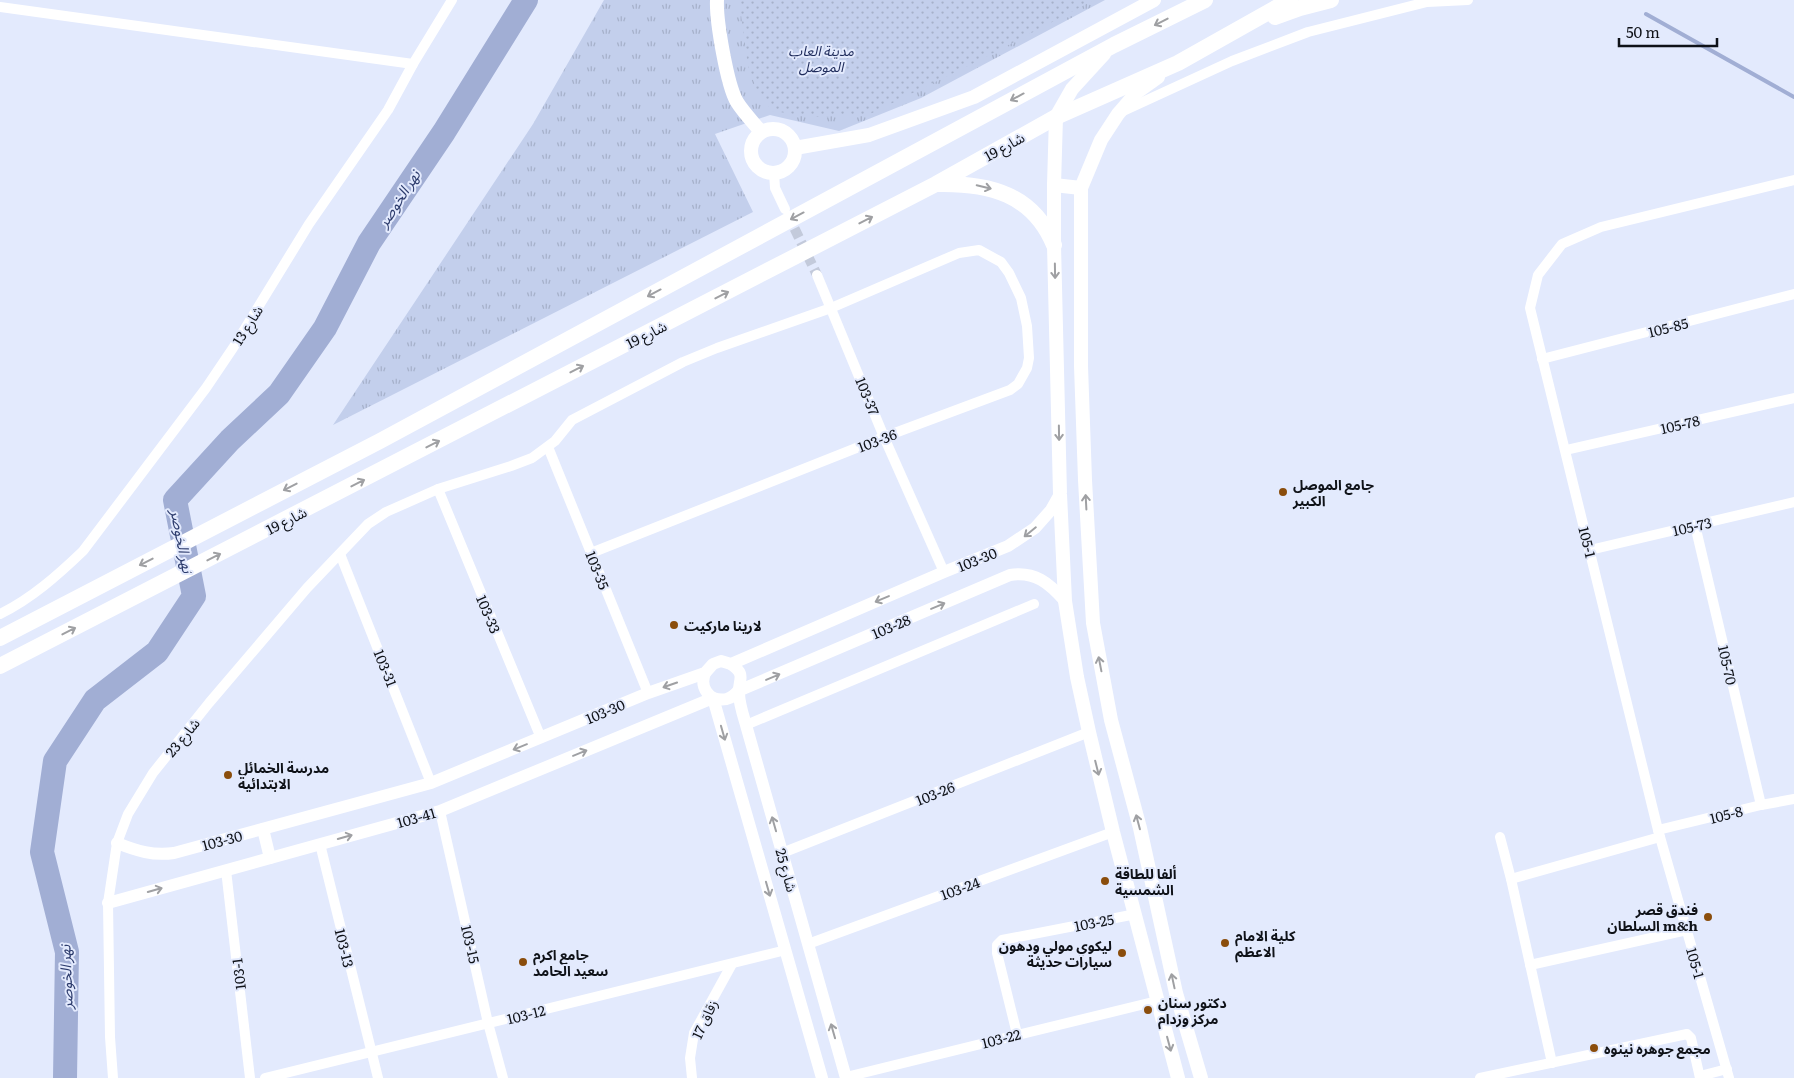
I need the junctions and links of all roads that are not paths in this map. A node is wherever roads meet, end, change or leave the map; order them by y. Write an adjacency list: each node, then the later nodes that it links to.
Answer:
1 (452, 0): 12 (street, شارع 13)
2 (717, 0): 15 (main road)
3 (1154, 0): 16 (main road)
4 (1204, 0): 10 (highway, شارع 19, one-way to 10)
5 (1290, 0): 9 (highway, شارع 19)
6 (1331, 0): 9 (highway)
7 (1468, 0): 13 (street)
8 (0, 7): 12 (street)
9 (1227, 36): 11 (highway, شارع 19)
10 (1114, 45): 14 (main road); 44 (highway, شارع 19, one-way to 44)
11 (1178, 62): 13 (main road); 14 (highway, شارع 19)
12 (413, 64): 43 (street, شارع 13)
13 (1118, 114): 21 (main road)
14 (1056, 117): 19 (highway, شارع 19); 20 (main road)
15 (761, 132): 16 (main road); 17 (main road)
16 (795, 148): 17 (main road)
17 (774, 173): 22 (street)
18 (1794, 180): 28 (street, 105-1)
19 (936, 184): 23 (highway, one-way to 23); 46 (highway, شارع 19, one-way to 19)
20 (1054, 185): 21 (main road); 23 (main road)
21 (1081, 188): 91 (main road, one-way to 21)
22 (785, 209)
23 (1054, 245): 34 (main road, one-way to 34)
24 (979, 250): 27 (street, شارع 23); 30 (street, 103-36)
25 (817, 275): 27 (street, 103-37)
26 (1794, 294): 28 (street, 105-85)
27 (831, 308): 30 (street, 103-37); 31 (street, شارع 23)
28 (1542, 359): 32 (street, 105-1)
29 (1794, 398): 32 (street, 105-78)
30 (884, 437): 38 (street, 103-36); 40 (street, 103-37)
31 (548, 447): 33 (street, شارع 23); 38 (street, 103-35)
32 (1566, 450): 37 (street, 105-1)
33 (438, 489): 39 (street, شارع 23); 53 (street, 103-33)
34 (1060, 494): 40 (street, 103-30, one-way to 40); 41 (main road)
35 (1793, 505): 36 (street, 105-73)
36 (1695, 526): 37 (street, 105-73); 56 (street, 105-70)
37 (1590, 550): 60 (street, 105-1)
38 (591, 553): 49 (street, 103-35)
39 (340, 554): 54 (street, 103-31); 62 (street, شارع 23)
40 (944, 572): 45 (street, 103-30, one-way to 45)
41 (1065, 601): 48 (street, 103-28, one-way to 41); 52 (main road)
42 (1034, 604): 51 (street)
43 (0, 614)
44 (0, 638)
45 (731, 664): 47 (street, 103-30); 48 (street, شارع 25)
46 (0, 666)
47 (704, 673): 49 (street, 103-30, one-way to 49); 50 (street, شارع 25)
48 (738, 691): 50 (street, 103-28); 51 (street, شارع 25)
49 (648, 693): 53 (street, 103-30)
50 (713, 698): 57 (street, 103-41, one-way to 50); 72 (street, شارع 25, one-way to 72)
51 (746, 725): 64 (street, شارع 25, one-way to 51)
52 (1089, 732): 59 (main road, one-way to 59); 64 (street, 103-26)
53 (541, 738): 54 (street, 103-30, one-way to 54)
54 (431, 783): 58 (street, 103-30)
55 (1794, 799): 56 (street, 105-8)
56 (1761, 805): 60 (street, 105-8)
57 (440, 811): 63 (street, 103-41, one-way to 57); 76 (street, 103-15)
58 (263, 829): 62 (street, 103-30); 65 (street)
59 (1113, 832): 69 (main road); 71 (street, 103-24)
60 (1659, 834): 67 (street, 105-8); 70 (street, 105-1)
61 (1500, 837): 67 (street)
62 (117, 843): 68 (street, شارع 23)
63 (320, 844): 65 (street, 103-41); 78 (street, 103-13)
64 (782, 853): 71 (street, شارع 25)
65 (270, 858): 66 (street, 103-41)
66 (226, 870): 68 (street, 103-41, one-way to 66); 83 (street, 103-1)
67 (1511, 879): 74 (street)
68 (108, 903): 82 (street, شارع 23)
69 (1136, 914): 75 (main road); 77 (street, 103-25)
70 (1687, 930): 74 (street); 80 (street, 105-1)
71 (808, 944): 89 (street, شارع 25, one-way to 71)
72 (786, 950): 73 (street, 103-12); 88 (street, شارع 25)
73 (732, 964): 76 (street, 103-12); 87 (street, زقاق 17)
74 (1530, 965): 79 (street)
75 (1157, 1001): 77 (street, 103-22); 90 (main road, one-way to 90)
76 (488, 1023): 78 (street, 103-12); 86 (street, 103-15)
77 (1017, 1034): 89 (street, 103-22)
78 (370, 1052): 84 (street, 103-12); 85 (street, 103-13)
79 (1552, 1063): 81 (street); 92 (street)
80 (1728, 1074): 81 (street)
81 (1700, 1077)
82 (113, 1078)
83 (250, 1078)
84 (265, 1078)
85 (378, 1078)
86 (503, 1078)
87 (692, 1078)
88 (822, 1078)
89 (846, 1078)
90 (1178, 1078)
91 (1201, 1078)
92 (1480, 1078)

